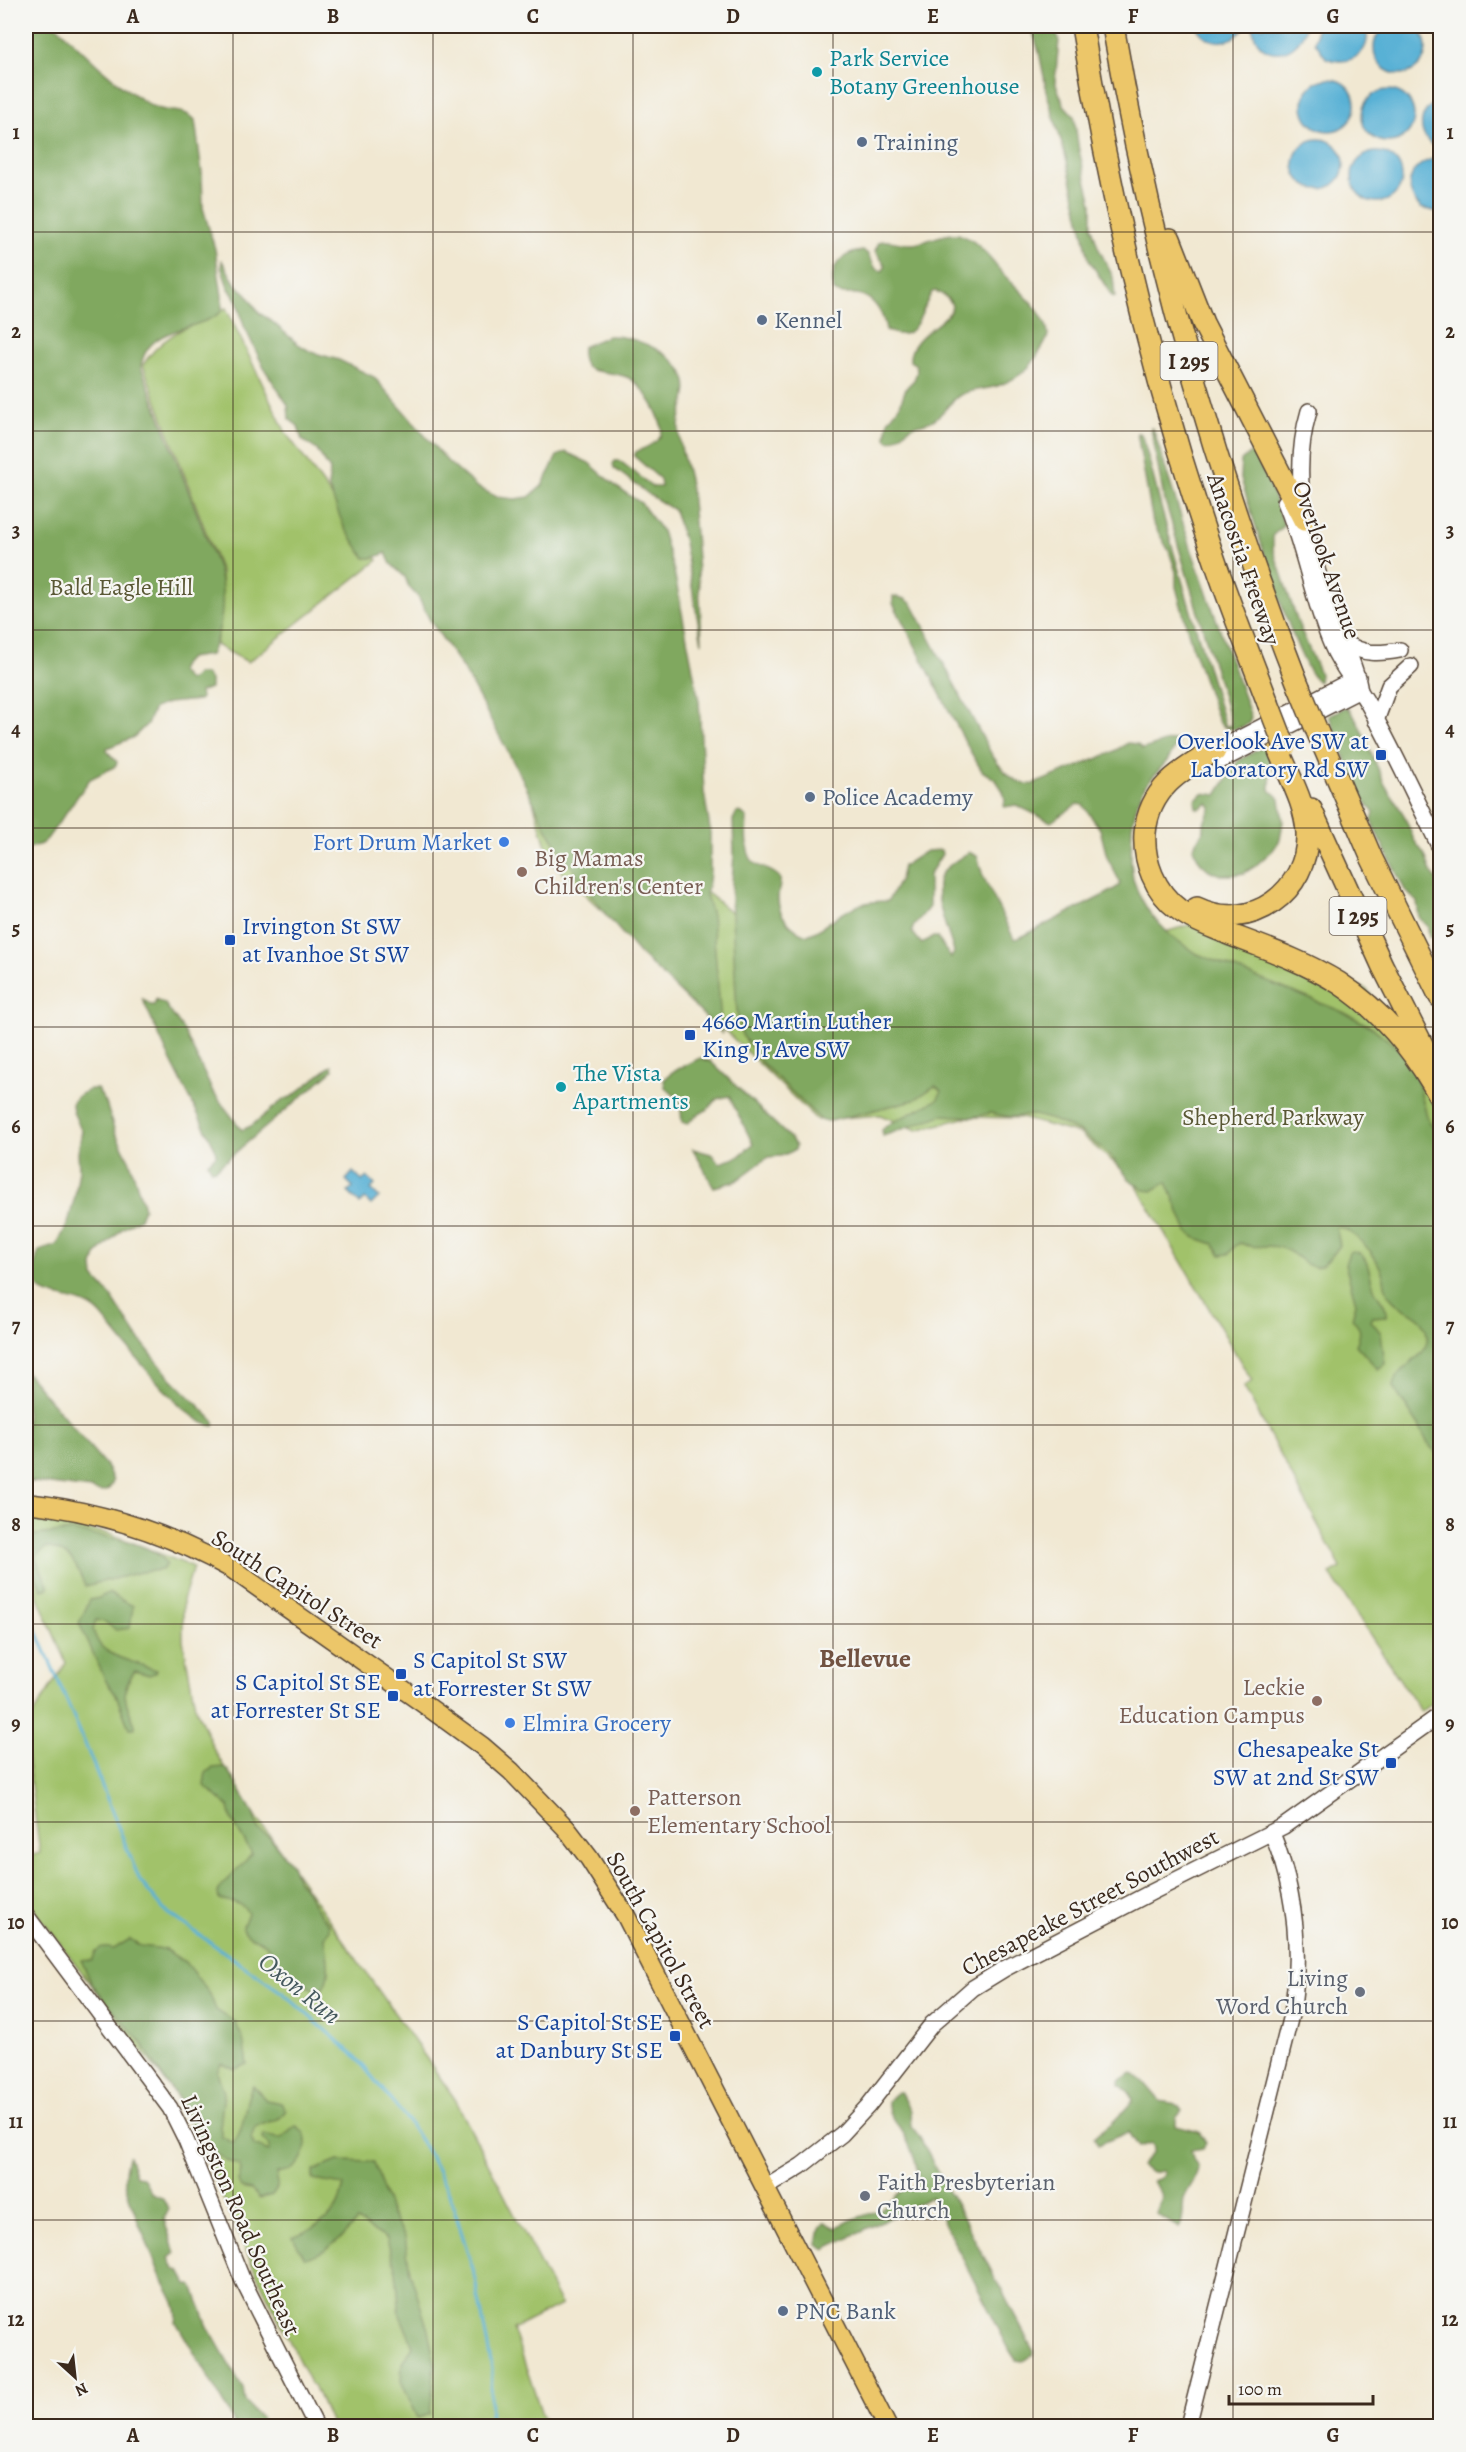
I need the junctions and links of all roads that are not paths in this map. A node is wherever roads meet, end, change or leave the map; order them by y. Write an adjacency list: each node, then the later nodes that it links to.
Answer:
1 (1068, 26): 5 (highway)
2 (1082, 26): 5 (highway, Anacostia Freeway / I 295)
3 (1113, 26): 17 (highway, Anacostia Freeway / I 295, bridge)
4 (1120, 26): 7 (highway)
5 (1123, 234): 14 (highway, Anacostia Freeway / I 295, bridge)
6 (1309, 411): 8 (street, Overlook Avenue)
7 (1263, 441): 8 (highway); 12 (street, Overlook Avenue)
8 (1304, 520): 9 (street, Overlook Avenue)
9 (1344, 642): 10 (street); 12 (street, Overlook Avenue)
10 (1400, 650)
11 (1411, 666): 13 (street)
12 (1357, 683): 13 (street); 15 (street)
13 (1376, 721): 16 (street)
14 (1282, 749): 15 (highway); 18 (highway, Anacostia Freeway / I 295)
15 (1217, 756): 19 (highway)
16 (1440, 848)
17 (1440, 997)
18 (1440, 1080)
19 (1440, 1097)
20 (26, 1503): 24 (main road, South Capitol Street)
21 (1440, 1715): 22 (street, Chesapeake Street Southwest)
22 (1272, 1833): 24 (street, Chesapeake Street Southwest); 27 (street)
23 (26, 1915): 26 (street, Livingston Road Southeast)
24 (765, 2188): 25 (main road, South Capitol Street)
25 (885, 2425)
26 (316, 2427)
27 (1188, 2427)

